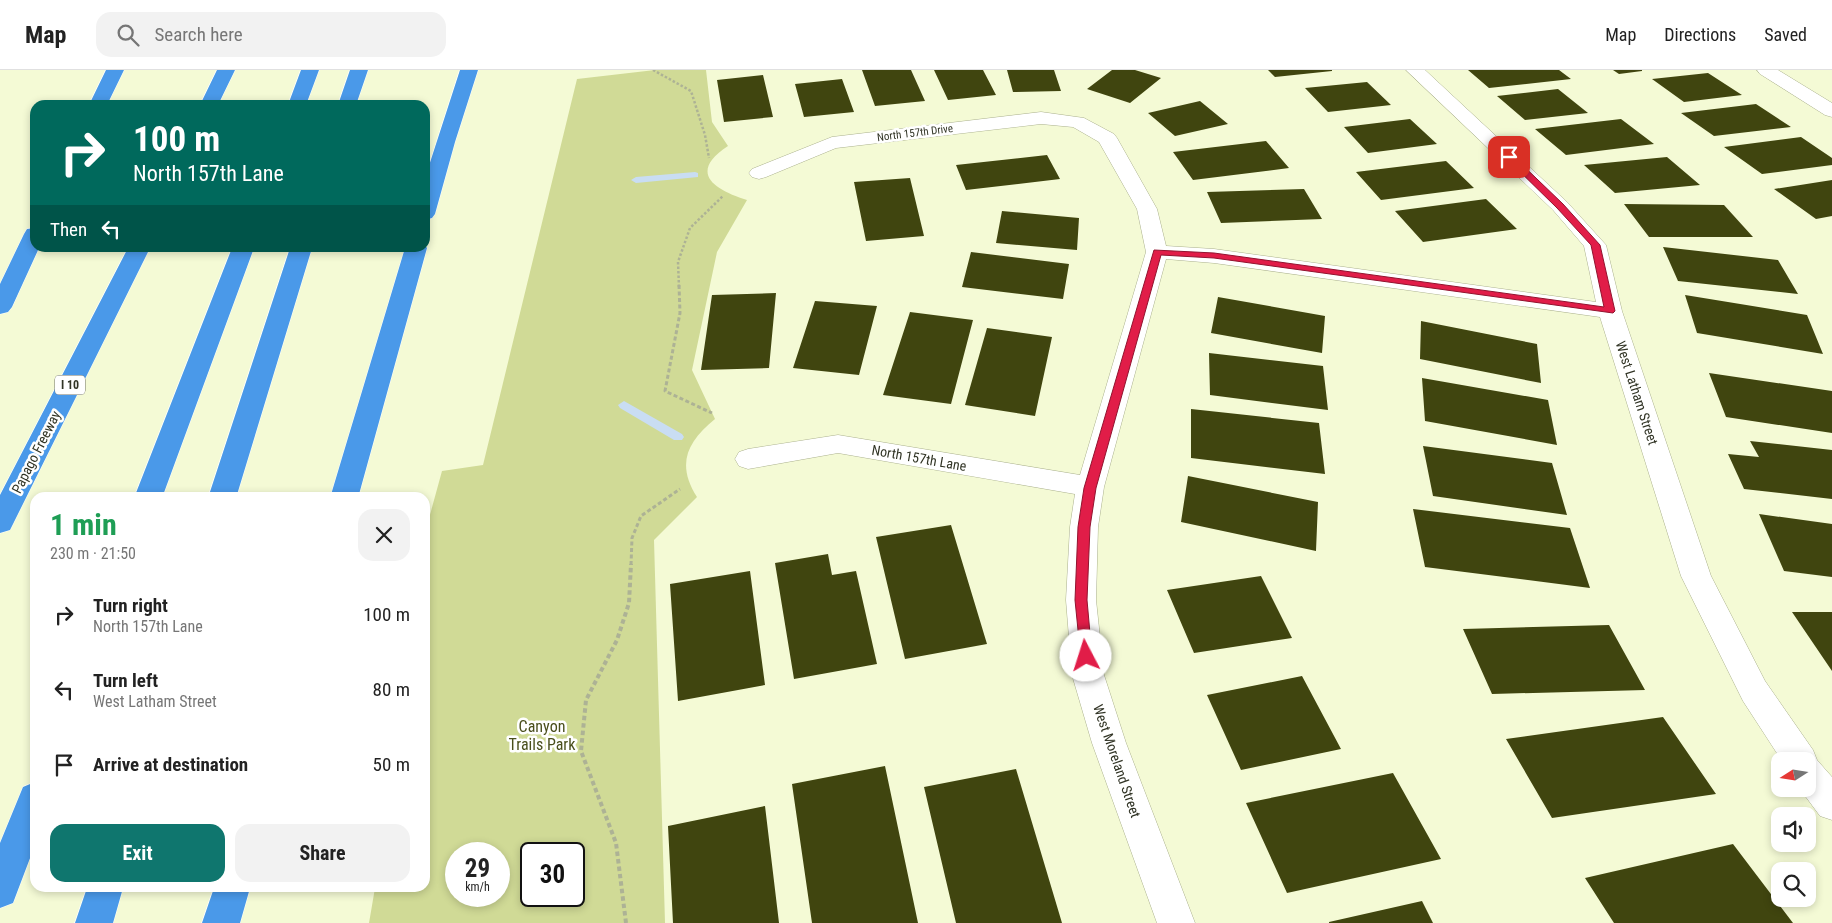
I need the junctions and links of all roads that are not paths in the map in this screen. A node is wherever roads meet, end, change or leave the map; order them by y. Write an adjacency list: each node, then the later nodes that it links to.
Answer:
1 (115, 70): 8 (highway)
2 (226, 70): 9 (highway)
3 (310, 70): 10 (highway)
4 (358, 70): 11 (highway)
5 (468, 70): 15 (highway)
6 (1415, 70): 23 (street, West Latham Street)
7 (1766, 70): 12 (street)
8 (100, 100)
9 (211, 100)
10 (299, 100)
11 (349, 100)
12 (1832, 111)
13 (1077, 122): 14 (street, North 157th Drive); 21 (street, West Moreland Street)
14 (759, 173)
15 (430, 197)
16 (30, 244): 22 (highway)
17 (137, 252): 29 (highway, Papago Freeway / I 10)
18 (241, 252): 26 (highway)
19 (300, 252): 27 (highway)
20 (415, 252): 28 (highway)
21 (1157, 252): 23 (street); 25 (street, West Moreland Street)
22 (0, 306)
23 (1610, 311): 30 (street, West Latham Street)
24 (748, 459): 25 (street, North 157th Lane)
25 (1090, 488): 39 (street, West Moreland Street)
26 (150, 492)
27 (224, 492)
28 (346, 492)
29 (0, 522)
30 (1795, 752)
31 (1816, 783): 32 (street)
32 (1832, 804)
33 (30, 811): 34 (highway)
34 (0, 890)
35 (104, 892): 37 (highway)
36 (231, 892): 38 (highway)
37 (94, 923)
38 (221, 923)
39 (1176, 923)

